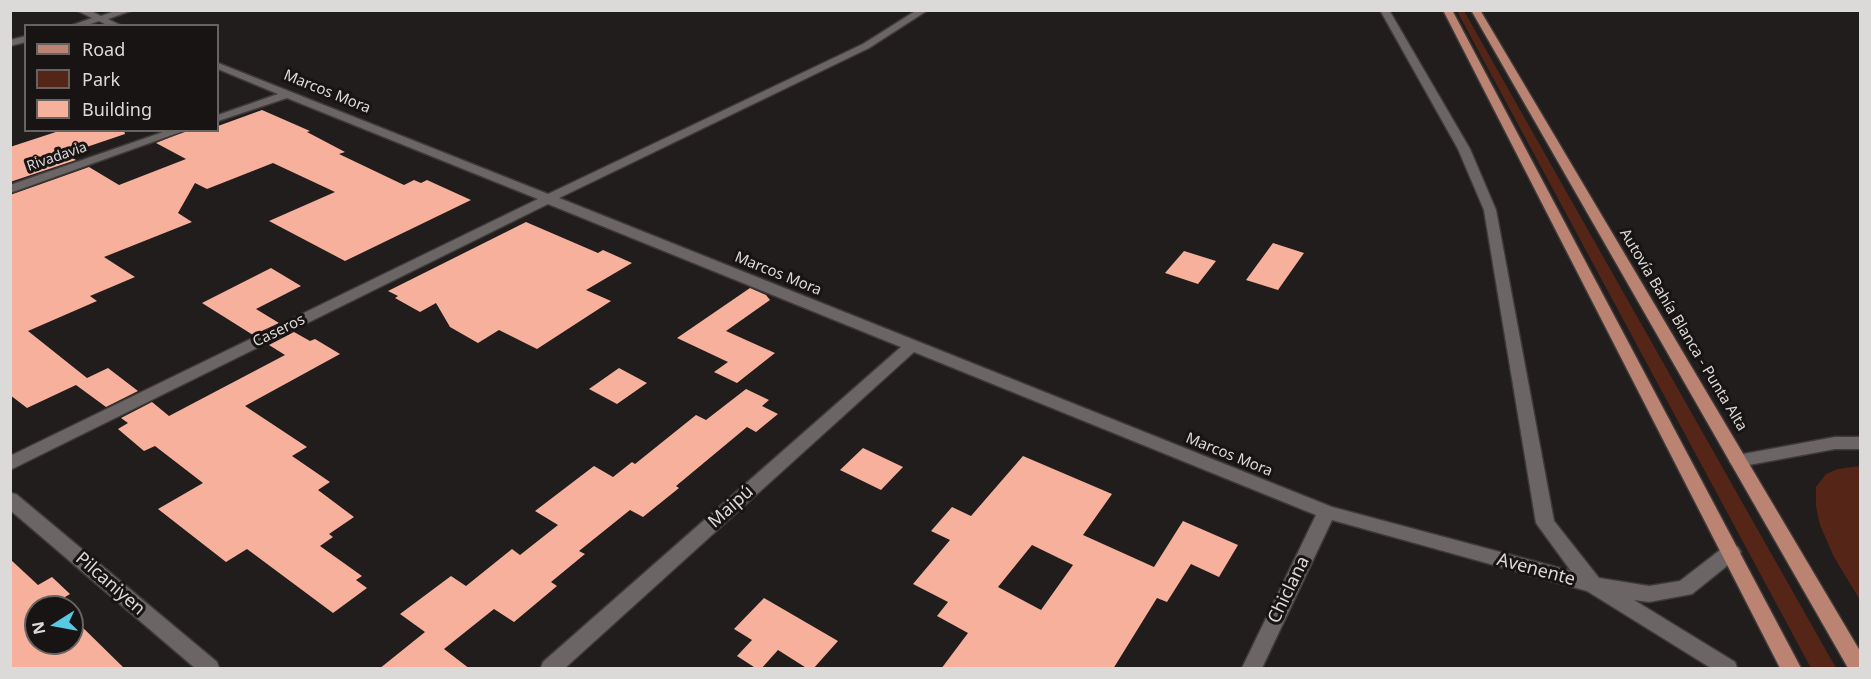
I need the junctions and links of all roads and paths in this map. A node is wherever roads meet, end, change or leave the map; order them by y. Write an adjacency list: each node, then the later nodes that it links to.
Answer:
1 (80, 10): 7 (street)
2 (129, 10): 7 (street)
3 (924, 10): 15 (street, Caseros)
4 (1384, 10): 23 (street)
5 (1447, 10): 22 (main road)
6 (1474, 10): 18 (main road, Autovía Bahía Blanca - Punta Alta)
7 (100, 18): 8 (street); 9 (street)
8 (80, 24)
9 (114, 24)
10 (219, 66): 11 (street, Marcos Mora)
11 (288, 94): 12 (street); 15 (street, Marcos Mora)
12 (219, 118)
13 (175, 132): 14 (street, Rivadavia)
14 (10, 189)
15 (547, 198): 16 (street, Marcos Mora); 19 (street, Caseros)
16 (912, 345): 21 (street, Marcos Mora); 25 (street, Maipú)
17 (1860, 443): 18 (street)
18 (1738, 461): 29 (main road, Autovía Bahía Blanca - Punta Alta)
19 (10, 464)
20 (10, 499): 24 (street, Pilcaniyen)
21 (1327, 512): 23 (street, Avenente); 26 (street, Chiclana)
22 (1731, 552): 23 (street); 28 (main road)
23 (1593, 585): 27 (street, Avenente)
24 (209, 669)
25 (551, 669)
26 (1252, 669)
27 (1726, 669)
28 (1791, 669)
29 (1859, 669)

